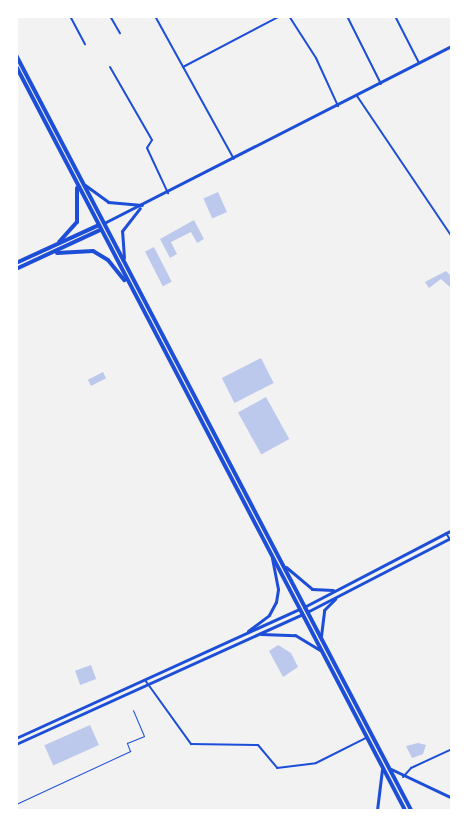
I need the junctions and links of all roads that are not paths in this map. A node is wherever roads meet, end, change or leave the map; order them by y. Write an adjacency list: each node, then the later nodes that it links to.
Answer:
1 (70, 16): 9 (street)
2 (110, 16): 8 (street)
3 (155, 16): 15 (street)
4 (280, 16): 15 (street)
5 (289, 16): 18 (street)
6 (347, 16): 16 (street)
7 (395, 16): 12 (street)
8 (120, 33)
9 (85, 44)
10 (452, 46): 12 (main road)
11 (16, 55): 20 (highway)
12 (419, 63): 16 (main road)
13 (16, 66): 20 (highway)
14 (111, 67): 21 (street)
15 (183, 67): 19 (street)
16 (381, 84): 17 (main road)
17 (357, 96): 18 (main road); 24 (street)
18 (338, 106): 19 (main road)
19 (234, 159): 21 (main road)
20 (79, 183): 22 (main road); 23 (highway); 25 (highway)
21 (168, 193): 22 (main road)
22 (143, 205): 23 (main road); 28 (main road)
23 (101, 227): 25 (highway); 28 (highway)
24 (452, 237)
25 (52, 251): 26 (highway); 27 (highway); 28 (highway)
26 (16, 263)
27 (17, 269)
28 (133, 287): 33 (highway)
29 (452, 530): 30 (main road)
30 (446, 533): 31 (street); 34 (main road)
31 (450, 537): 32 (street); 35 (main road)
32 (452, 543)
33 (275, 557): 34 (main road); 36 (highway); 37 (highway); 41 (main road)
34 (341, 588): 36 (main road)
35 (344, 593): 38 (main road); 42 (main road)
36 (304, 607): 37 (main road); 38 (highway)
37 (298, 609): 39 (highway); 41 (main road)
38 (306, 612): 39 (main road); 42 (highway)
39 (301, 615): 40 (main road); 43 (highway)
40 (256, 635): 43 (main road); 45 (main road)
41 (239, 637): 44 (main road)
42 (322, 642): 47 (highway)
43 (320, 650): 47 (highway)
44 (145, 679): 45 (street); 48 (main road)
45 (149, 684): 47 (street); 49 (main road)
46 (133, 711): 54 (lane)
47 (369, 737): 51 (highway)
48 (16, 738)
49 (16, 744)
50 (452, 749): 52 (street)
51 (384, 766): 52 (main road); 55 (main road); 56 (highway); 57 (highway)
52 (403, 777): 53 (main road)
53 (452, 798)
54 (16, 804)
55 (377, 810)
56 (405, 810)
57 (411, 810)

